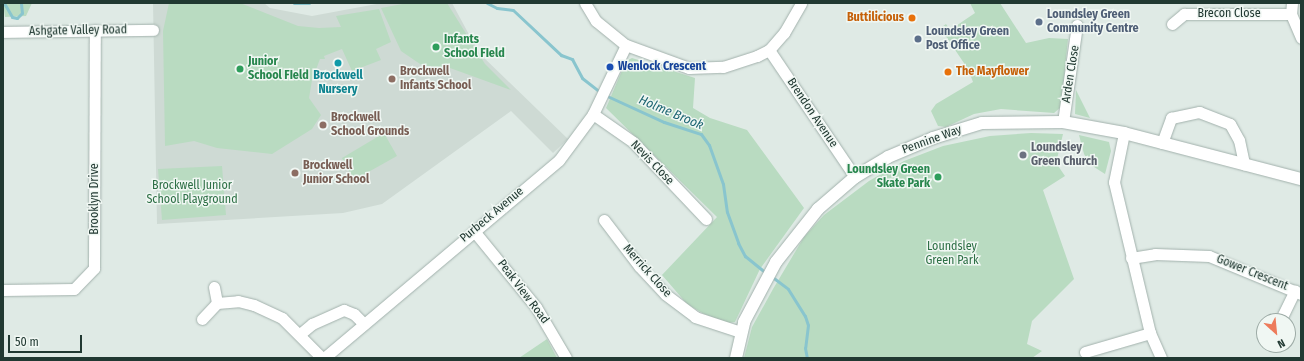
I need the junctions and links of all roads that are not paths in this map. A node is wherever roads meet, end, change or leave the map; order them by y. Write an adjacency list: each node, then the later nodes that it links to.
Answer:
1 (585, 3): 10 (street)
2 (801, 3): 11 (street)
3 (1291, 9): 4 (street, Brecon Close); 9 (street)
4 (1172, 24)
5 (1077, 25): 13 (street, Arden Close)
6 (95, 30): 7 (street, Ashgate Valley Road); 8 (street, Ashgate Valley Road); 24 (street, Brooklyn Drive)
7 (153, 30)
8 (3, 32)
9 (1301, 38)
10 (626, 45): 11 (street); 12 (street, Purbeck Avenue)
11 (769, 50): 17 (street, Brendon Avenue)
12 (593, 114): 19 (street, Nevis Close); 21 (street, Purbeck Avenue)
13 (1063, 122): 14 (street, Pennine Way); 17 (street, Pennine Way)
14 (1124, 133): 15 (street, Pennine Way); 22 (street)
15 (1162, 143): 16 (street, Pennine Way); 16 (street)
16 (1244, 164): 18 (street, Pennine Way)
17 (855, 177): 30 (street, Pennine Way)
18 (1301, 179)
19 (706, 219)
20 (604, 220): 30 (street, Merrick Close)
21 (474, 231): 29 (street, Purbeck Avenue); 35 (street, Peak View Road)
22 (1131, 258): 25 (street, Gower Crescent); 31 (street)
23 (214, 287): 26 (street)
24 (3, 290)
25 (1298, 292): 27 (street)
26 (217, 303): 28 (street); 32 (street)
27 (1285, 313)
28 (202, 319)
29 (364, 324): 32 (street); 34 (street, Purbeck Avenue)
30 (741, 332): 36 (street, Pennine Way)
31 (1150, 333): 33 (street); 37 (street)
32 (300, 334): 34 (street)
33 (1085, 352)
34 (323, 358)
35 (566, 358)
36 (736, 358)
37 (1161, 358)

